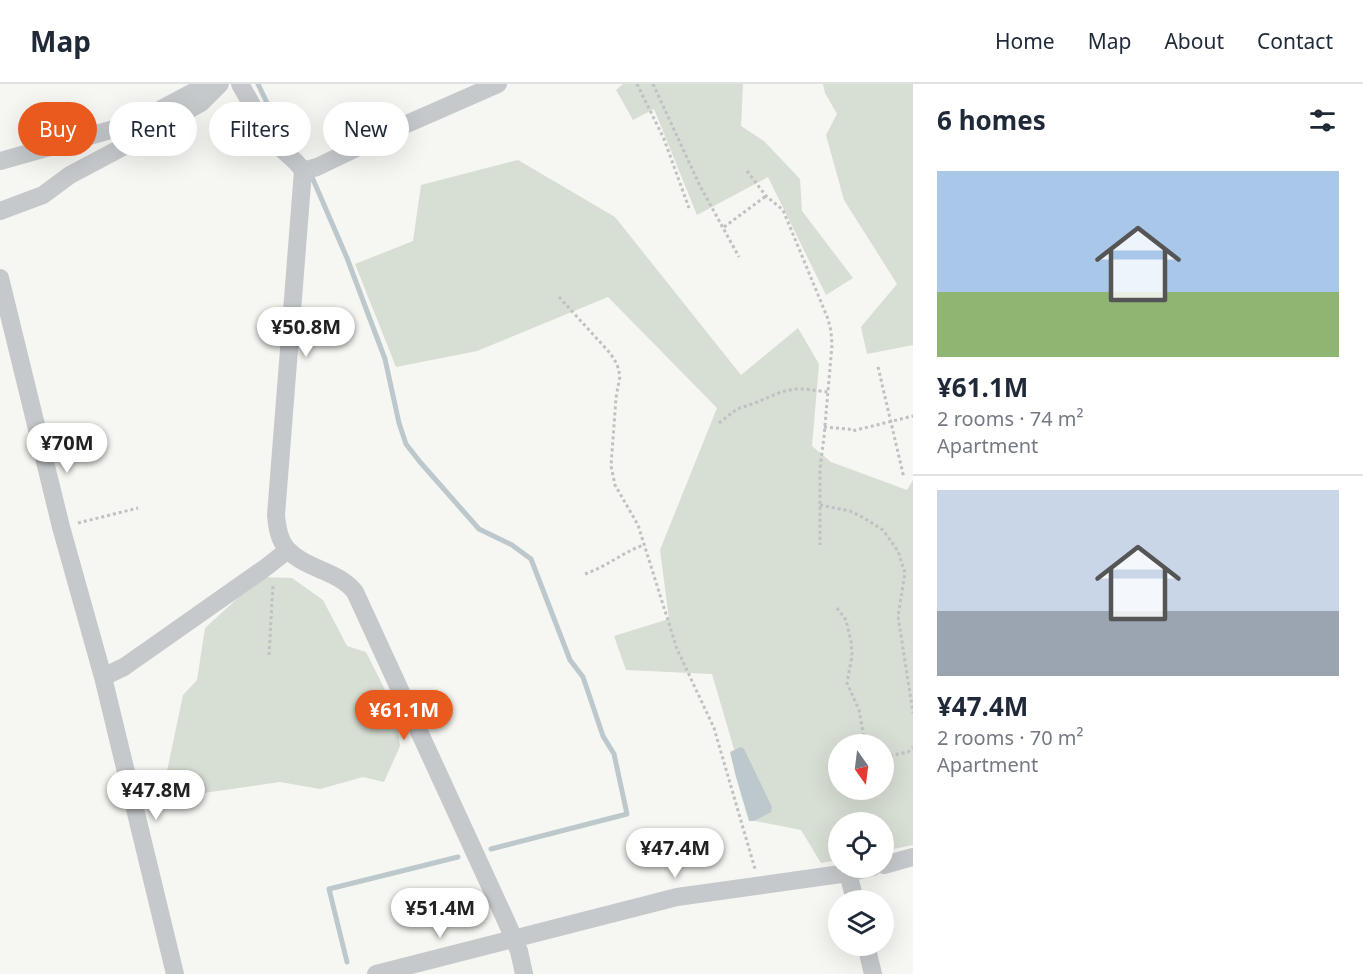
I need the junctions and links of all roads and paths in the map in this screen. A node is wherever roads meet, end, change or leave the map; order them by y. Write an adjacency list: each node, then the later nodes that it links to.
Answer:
1 (240, 84): 7 (street)
2 (498, 84): 7 (street)
3 (637, 84): 10 (path)
4 (653, 84): 12 (path)
5 (218, 86): 6 (street); 11 (street)
6 (0, 161)
7 (303, 171): 28 (street)
8 (747, 171): 9 (path)
9 (766, 196): 12 (path); 17 (path)
10 (689, 208)
11 (0, 211)
12 (724, 227): 13 (path)
13 (739, 257)
14 (0, 278): 25 (street)
15 (559, 297): 26 (path)
16 (878, 367): 19 (path)
17 (828, 392): 20 (path); 21 (path)
18 (913, 416): 19 (path)
19 (891, 421): 21 (path); 22 (path)
20 (719, 423)
21 (824, 427): 23 (path)
22 (904, 478)
23 (820, 505): 27 (path); 33 (path)
24 (138, 508): 25 (path)
25 (61, 527): 32 (street)
26 (644, 545): 29 (path); 40 (path)
27 (820, 545)
28 (281, 555): 31 (path); 32 (street); 41 (street)
29 (585, 574)
30 (837, 608): 34 (path)
31 (269, 655)
32 (103, 677): 43 (street)
33 (913, 713)
34 (864, 734)
35 (913, 747): 36 (path)
36 (894, 755)
37 (913, 857): 38 (street)
38 (894, 862)
39 (828, 876): 40 (street)
40 (759, 885): 41 (street)
41 (514, 940): 44 (street); 45 (street)
42 (869, 956): 46 (street)
43 (175, 974)
44 (376, 974)
45 (524, 974)
46 (873, 974)

